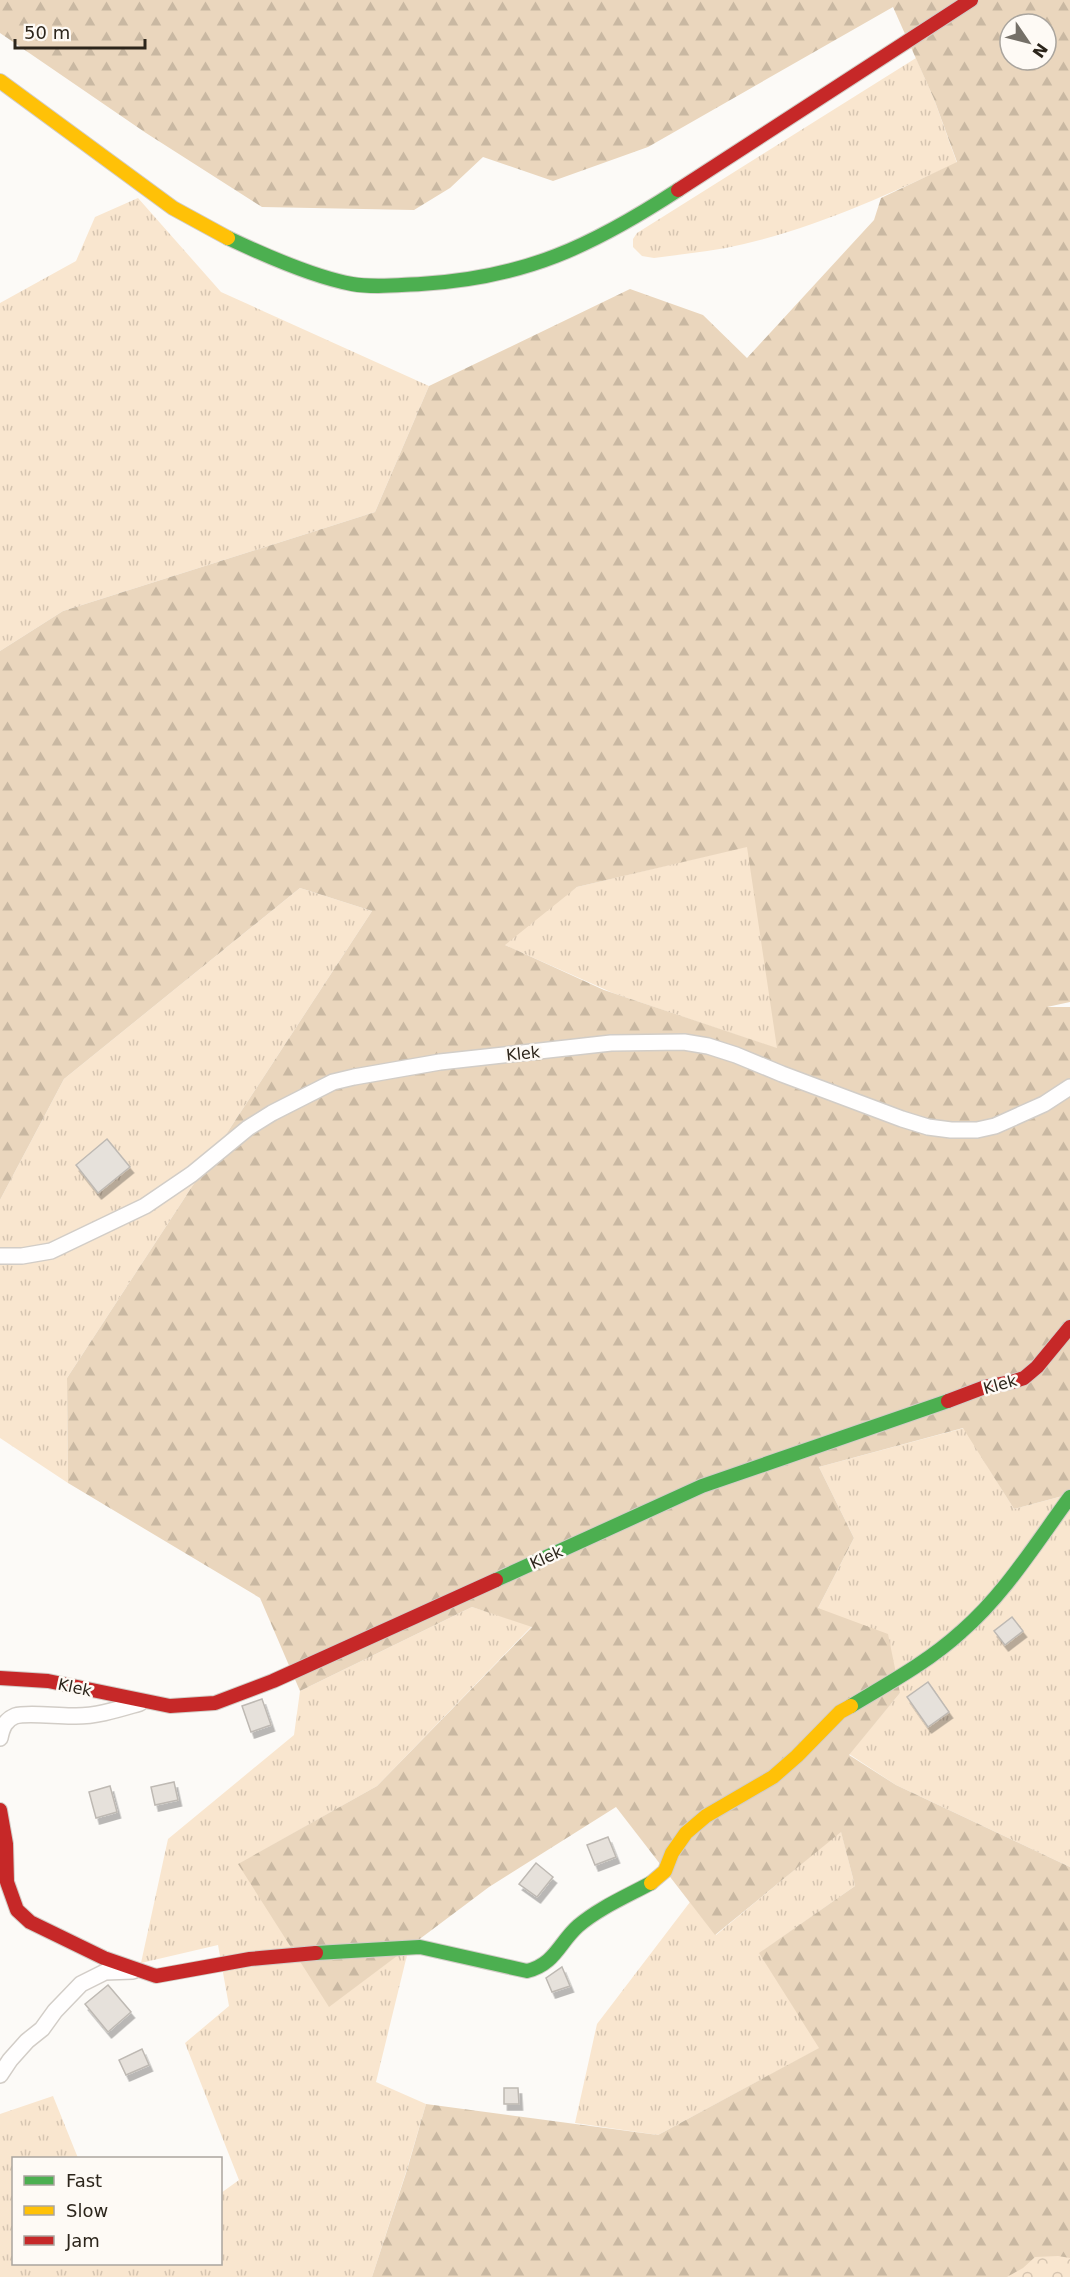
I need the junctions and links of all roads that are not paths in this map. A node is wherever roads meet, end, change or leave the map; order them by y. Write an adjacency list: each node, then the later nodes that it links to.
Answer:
1 (972, 0): 2 (street)
2 (0, 81)
3 (1070, 1087): 4 (street, Klek)
4 (0, 1256)
5 (1070, 1328): 8 (street, Klek)
6 (1070, 1497): 11 (street)
7 (0, 1678): 8 (street, Klek)
8 (143, 1702): 9 (street)
9 (0, 1738)
10 (0, 1810): 11 (street)
11 (139, 1970): 12 (street)
12 (0, 2075)

